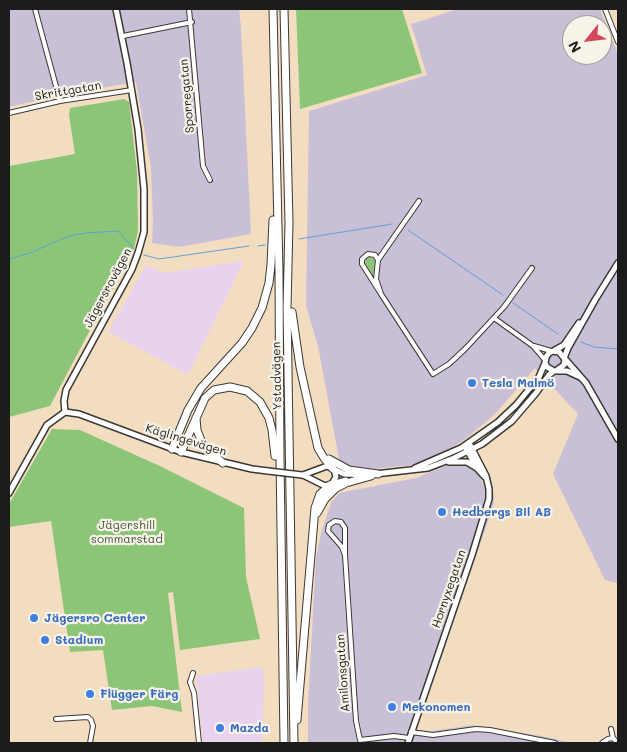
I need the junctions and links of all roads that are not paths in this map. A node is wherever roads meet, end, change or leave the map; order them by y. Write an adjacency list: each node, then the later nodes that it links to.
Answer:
1 (35, 9): 11 (street)
2 (116, 9): 8 (main road, Jägersrovägen)
3 (189, 9): 7 (street, Sporregatan)
4 (273, 9): 13 (highway, Ystadvägen)
5 (284, 9): 16 (highway, Ystadvägen)
6 (605, 9): 9 (street)
7 (192, 22): 8 (street); 14 (street, Sporregatan)
8 (122, 36): 10 (main road, Jägersrovägen)
9 (618, 42)
10 (132, 90): 11 (street, Skrittgatan); 29 (main road, Jägersrovägen)
11 (60, 101): 12 (street, Skrittgatan)
12 (9, 113)
13 (276, 158): 34 (highway); 48 (highway, Ystadvägen)
14 (210, 180)
15 (418, 201): 17 (street)
16 (289, 251): 31 (highway); 60 (highway, Ystadvägen)
17 (378, 260): 20 (street); 20 (street)
18 (618, 263): 21 (main road)
19 (532, 268): 22 (street)
20 (380, 294): 22 (street)
21 (594, 300): 24 (main road); 25 (main road)
22 (494, 318): 23 (street)
23 (533, 346): 24 (street); 26 (street)
24 (552, 351): 25 (main road); 26 (main road)
25 (565, 358): 27 (main road); 28 (main road)
26 (545, 361): 27 (main road); 33 (main road, Käglingevägen)
27 (555, 371): 28 (main road); 35 (main road, Käglingevägen)
28 (586, 383): 32 (main road)
29 (66, 412): 34 (main road, Käglingevägen); 47 (main road)
30 (196, 415): 36 (highway); 37 (highway); 48 (highway)
31 (314, 430): 40 (highway); 42 (highway)
32 (618, 439)
33 (467, 444): 35 (main road, Hornyxegatan); 41 (main road, Käglingevägen)
34 (172, 449): 36 (main road, Käglingevägen)
35 (470, 450): 38 (main road, Käglingevägen); 39 (main road, Hornyxegatan); 45 (main road, Hornyxegatan)
36 (181, 452): 37 (main road, Käglingevägen)
37 (223, 463): 43 (main road, Käglingevägen, bridge)
38 (442, 464): 39 (main road); 41 (main road, Käglingevägen)
39 (477, 468): 45 (main road, Hornyxegatan)
40 (333, 469): 43 (main road, Käglingevägen); 44 (main road, Käglingevägen); 46 (main road)
41 (403, 472): 42 (main road, Käglingevägen)
42 (378, 474): 44 (main road, Käglingevägen); 49 (highway)
43 (303, 475): 46 (main road, Käglingevägen)
44 (361, 476): 46 (main road, Käglingevägen)
45 (488, 483): 54 (main road, Hornyxegatan)
46 (330, 485): 49 (highway)
47 (9, 493)
48 (280, 512): 59 (highway, Ystadvägen)
49 (314, 520): 60 (highway)
50 (345, 555): 50 (street, Amilonsgatan); 56 (street, Amilonsgatan)
51 (193, 673): 58 (street)
52 (56, 719): 57 (street)
53 (611, 729): 55 (street)
54 (411, 732): 56 (main road, Hornyxegatan); 61 (street)
55 (613, 738): 62 (street); 63 (street)
56 (408, 741)
57 (90, 743)
58 (199, 743)
59 (284, 743)
60 (295, 743)
61 (555, 743)
62 (602, 743)
63 (618, 743)

